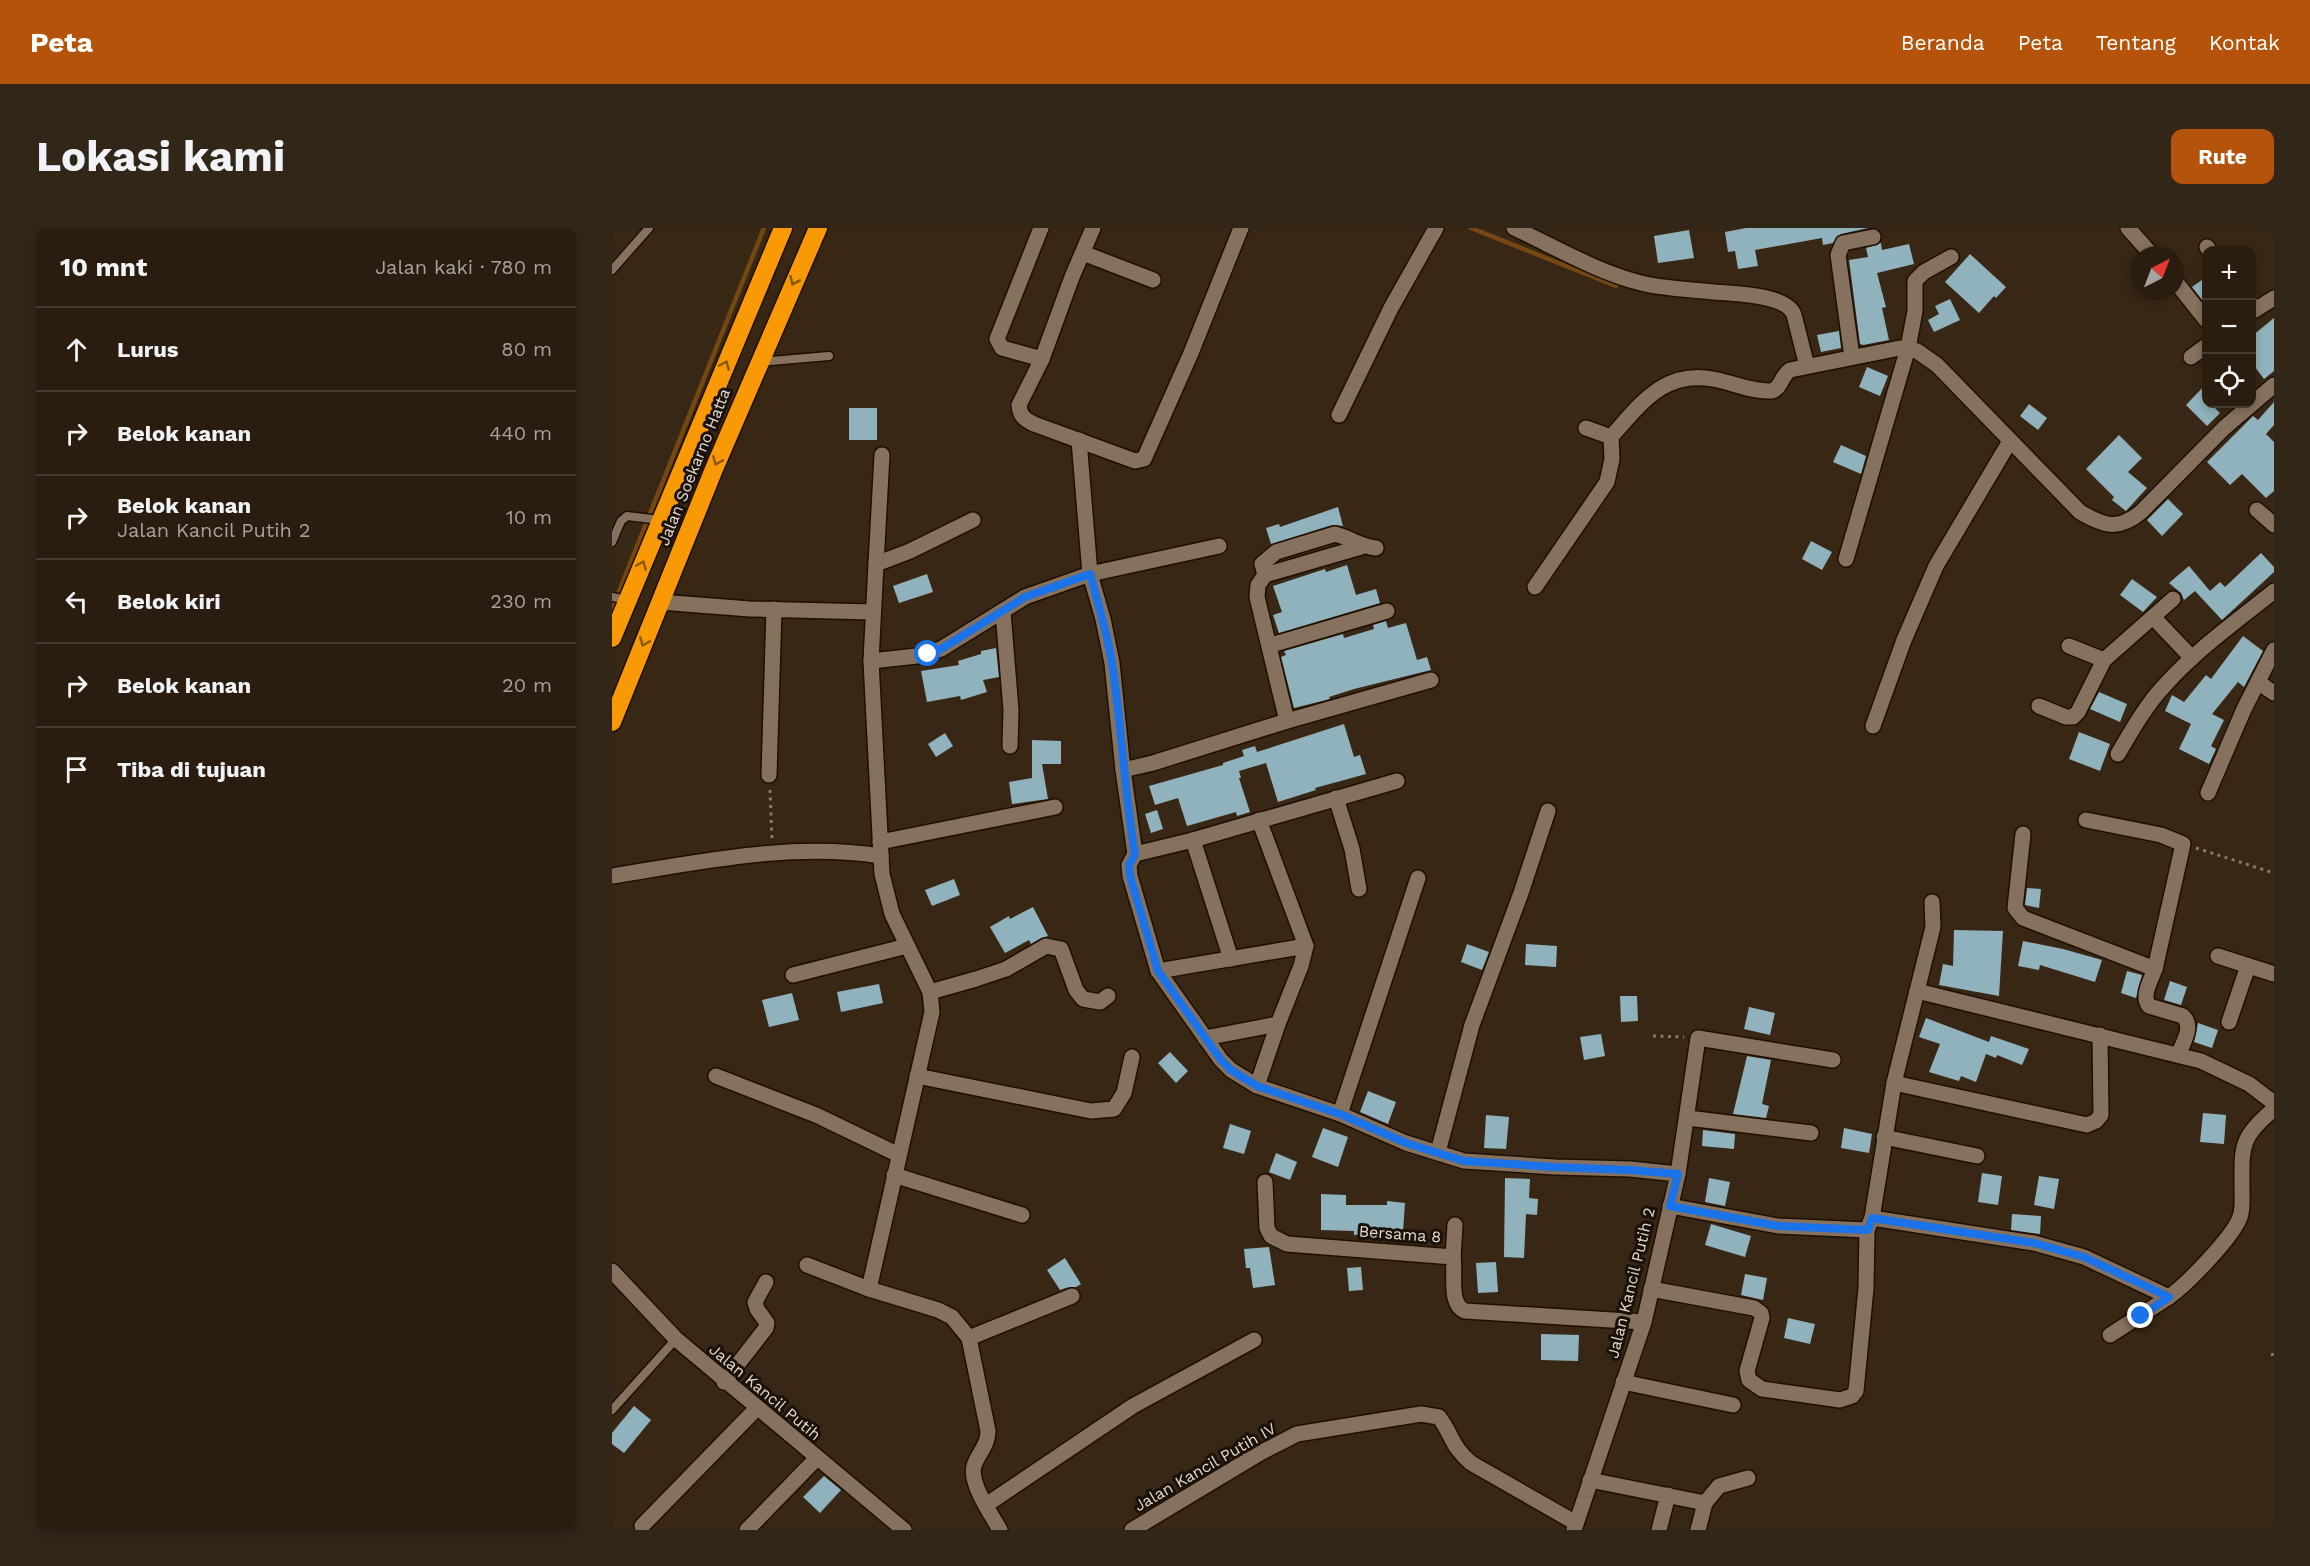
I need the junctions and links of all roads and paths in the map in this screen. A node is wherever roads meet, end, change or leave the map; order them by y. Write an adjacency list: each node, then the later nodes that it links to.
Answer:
1 (650, 228): 14 (lane)
2 (783, 228): 36 (highway, Jalan Soekarno Hatta, one-way to 2)
3 (818, 228): 26 (highway, Jalan Soekarno Hatta, one-way to 26)
4 (1041, 228): 25 (street)
5 (1093, 228): 12 (street)
6 (1241, 228): 32 (street)
7 (1436, 228): 29 (street)
8 (1514, 228): 27 (street)
9 (2127, 228): 11 (street)
10 (1873, 237): 23 (street)
11 (2144, 246)
12 (1083, 253): 15 (street); 25 (street)
13 (1952, 257): 20 (street)
14 (612, 270)
15 (1153, 280)
16 (2184, 292): 19 (street)
17 (2274, 298): 18 (street)
18 (2256, 308)
19 (2202, 315)
20 (1908, 348): 23 (street); 33 (street); 42 (street)
21 (2202, 349): 24 (street)
22 (829, 356): 26 (lane)
23 (1852, 357): 27 (street)
24 (2191, 357)
25 (1042, 359): 32 (street)
26 (759, 362): 49 (highway, Jalan Soekarno Hatta, one-way to 49)
27 (1807, 366): 31 (street)
28 (2273, 387): 33 (street)
29 (1339, 415)
30 (1586, 428): 31 (street)
31 (1611, 437): 45 (street)
32 (1079, 440): 44 (street)
33 (2010, 441): 68 (street)
34 (882, 455): 43 (street)
35 (2257, 510): 38 (street)
36 (660, 520): 39 (lane); 47 (highway, Jalan Soekarno Hatta, one-way to 36)
37 (973, 520): 43 (street)
38 (2274, 525)
39 (612, 543)
40 (1219, 546): 44 (street)
41 (1368, 547): 56 (street)
42 (1846, 559)
43 (876, 564): 52 (street)
44 (1090, 574): 53 (street); 71 (street)
45 (1535, 587)
46 (2274, 591): 59 (street)
47 (620, 599): 55 (highway, Jalan Soekarno Hatta)
48 (2173, 599): 54 (street)
49 (660, 602): 50 (street); 67 (highway, Jalan Soekarno Hatta, one-way to 67)
50 (774, 609): 52 (street); 72 (street)
51 (1387, 611): 56 (street)
52 (873, 612): 61 (street)
53 (1003, 612): 61 (street); 69 (street)
54 (2153, 617): 59 (street); 60 (street)
55 (612, 638)
56 (1270, 645): 66 (street)
57 (2069, 645): 60 (street)
58 (2274, 650): 63 (street)
59 (2193, 658): 70 (street)
60 (2104, 660): 65 (street)
61 (871, 661): 83 (street)
62 (1431, 680): 66 (street)
63 (2258, 682): 64 (street); 74 (street)
64 (2274, 693)
65 (2039, 706)
66 (1287, 721): 71 (street)
67 (612, 722)
68 (1873, 726)
69 (1010, 746)
70 (2118, 754)
71 (1123, 770): 85 (street)
72 (769, 775): 84 (path)
73 (1397, 781): 75 (street)
74 (2208, 793)
75 (1336, 798): 78 (street); 89 (street)
76 (1055, 807): 83 (street)
77 (1548, 811): 122 (street)
78 (1258, 820): 81 (street); 92 (street)
79 (2086, 820): 82 (street)
80 (2023, 834): 96 (street)
81 (1193, 840): 85 (street); 94 (street)
82 (2183, 844): 86 (path); 96 (street)
83 (881, 849): 84 (street); 91 (street)
84 (773, 854): 87 (street)
85 (1135, 854): 97 (street)
86 (2274, 873)
87 (612, 876)
88 (1418, 878): 118 (street)
89 (1359, 889)
90 (1932, 902): 100 (street)
91 (907, 946): 99 (street); 101 (street)
92 (1306, 946): 94 (street); 104 (street)
93 (2218, 956): 95 (street)
94 (1231, 959): 97 (street)
95 (2248, 966): 98 (street); 103 (street)
96 (2155, 969): 109 (street)
97 (1158, 971): 107 (street)
98 (2274, 974)
99 (793, 975)
100 (1917, 991): 105 (street); 114 (street)
101 (930, 992): 102 (street); 113 (street)
102 (1108, 996)
103 (2229, 1022)
104 (1278, 1024): 107 (street); 115 (street)
105 (2100, 1035): 109 (street); 114 (street)
106 (1653, 1036): 108 (path)
107 (1205, 1038): 115 (street)
108 (1698, 1038): 111 (street); 119 (street, Jalan Kancil Putih 2)
109 (2178, 1055): 116 (street)
110 (1132, 1057): 113 (street)
111 (1833, 1060)
112 (716, 1076): 123 (street)
113 (917, 1076): 123 (street)
114 (1894, 1083): 121 (street)
115 (1257, 1086): 118 (street)
116 (2274, 1103)
117 (2274, 1109): 139 (street)
118 (1340, 1114): 122 (street)
119 (1688, 1118): 120 (street); 125 (street, Jalan Kancil Putih 2)
120 (1811, 1133)
121 (1884, 1137): 124 (street); 130 (street)
122 (1438, 1152): 125 (street)
123 (899, 1155): 126 (street)
124 (1977, 1156)
125 (1678, 1174): 128 (street, Jalan Kancil Putih 2)
126 (894, 1175): 129 (street); 136 (street)
127 (1265, 1182): 132 (street, Bersama 8)
128 (1670, 1206): 130 (street); 137 (street, Jalan Kancil Putih 2)
129 (1022, 1215)
130 (1870, 1224): 137 (street); 139 (street)
131 (1455, 1225): 132 (street)
132 (1453, 1257): 140 (street, Bersama 8)
133 (807, 1265): 136 (street)
134 (612, 1271): 143 (street, Jalan Kancil Putih)
135 (766, 1282): 145 (street)
136 (869, 1289): 142 (street)
137 (1651, 1289): 140 (street, Jalan Kancil Putih 2)
138 (1072, 1296): 142 (street)
139 (2169, 1297): 141 (street)
140 (1644, 1322): 146 (street, Jalan Kancil Putih 2)
141 (2110, 1335)
142 (969, 1338): 155 (street)
143 (676, 1339): 145 (street, Jalan Kancil Putih); 149 (lane)
144 (1254, 1340): 155 (street)
145 (724, 1382): 148 (street, Jalan Kancil Putih)
146 (1623, 1383): 147 (street); 152 (street, Jalan Kancil Putih 2)
147 (1734, 1405)
148 (757, 1408): 150 (street, Jalan Kancil Putih); 156 (street)
149 (612, 1410)
150 (816, 1459): 158 (street); 159 (street, Jalan Kancil Putih)
151 (1748, 1478): 154 (street)
152 (1590, 1480): 153 (street); 157 (street, Jalan Kancil Putih 2)
153 (1668, 1495): 154 (street); 162 (street)
154 (1705, 1503): 163 (street)
155 (986, 1505): 160 (street)
156 (642, 1526)
157 (1575, 1527): 161 (street, Jalan Kancil Putih IV)
158 (747, 1530)
159 (904, 1530)
160 (1000, 1530)
161 (1132, 1530)
162 (1659, 1530)
163 (1698, 1530)

